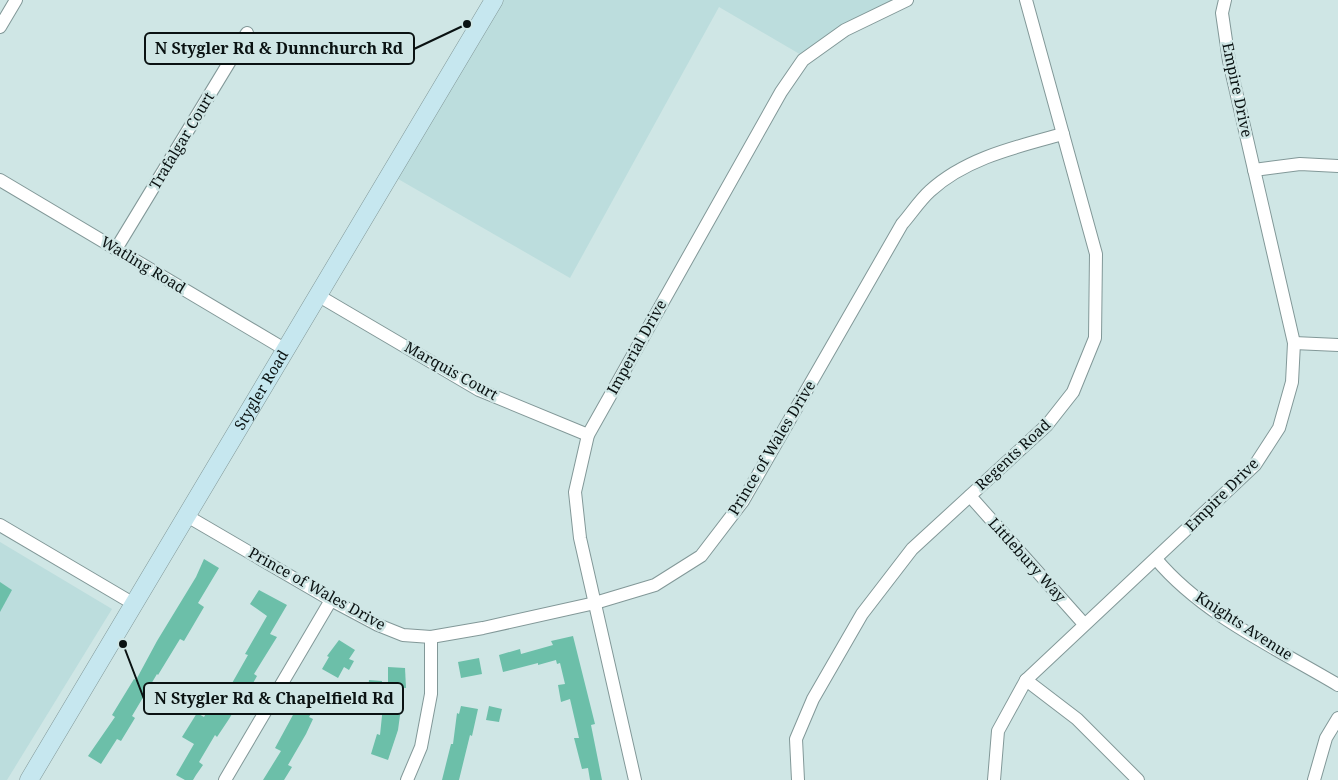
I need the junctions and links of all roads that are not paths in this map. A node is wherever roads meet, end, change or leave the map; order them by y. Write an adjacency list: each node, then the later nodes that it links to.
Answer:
1 (16, 0): 6 (street)
2 (494, 0): 13 (main road, Stygler Road)
3 (908, 0): 17 (street, Imperial Drive)
4 (1026, 0): 8 (street, Regents Road)
5 (1225, 0): 10 (street, Empire Drive)
6 (0, 27)
7 (247, 33): 12 (street, Trafalgar Court)
8 (1063, 134): 18 (street, Regents Road); 23 (street, Prince of Wales Drive)
9 (1338, 166): 10 (street)
10 (1254, 170): 14 (street, Empire Drive)
11 (0, 180): 12 (street, Watling Road)
12 (116, 249): 16 (street, Watling Road)
13 (319, 296): 16 (main road, Stygler Road); 17 (street, Marquis Court)
14 (1294, 343): 15 (street); 21 (street, Empire Drive)
15 (1338, 345)
16 (286, 350): 19 (main road, Stygler Road)
17 (588, 435): 23 (street, Imperial Drive)
18 (970, 496): 25 (street, Littlebury Way); 34 (street, Regents Road)
19 (187, 516): 22 (street, Prince of Wales Drive); 24 (main road, Stygler Road)
20 (0, 525): 24 (street)
21 (1156, 559): 25 (street, Empire Drive); 28 (street, Knights Avenue)
22 (331, 600): 26 (street, Prince of Wales Drive); 31 (street)
23 (596, 603): 26 (street, Prince of Wales Drive); 33 (street, Imperial Drive)
24 (134, 604): 30 (main road, Stygler Road)
25 (1084, 624): 27 (street, Empire Drive)
26 (430, 637): 32 (street)
27 (1026, 680): 35 (street, Empire Drive); 36 (street)
28 (1338, 685)
29 (1338, 718): 37 (street)
30 (29, 780)
31 (225, 780)
32 (407, 780)
33 (635, 780)
34 (798, 780)
35 (994, 780)
36 (1138, 780)
37 (1314, 780)

